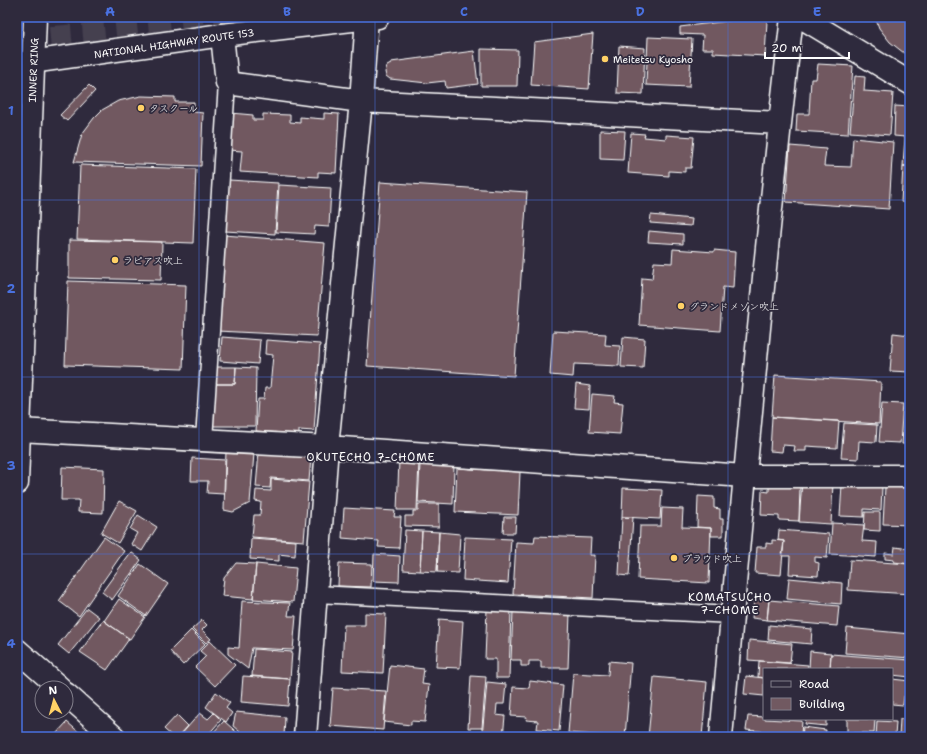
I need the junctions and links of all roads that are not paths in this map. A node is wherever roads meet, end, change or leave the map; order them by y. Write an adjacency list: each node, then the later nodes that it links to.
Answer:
1 (35, 17): 7 (main road, INNER RING)
2 (792, 17): 11 (main road)
3 (801, 17): 9 (main road)
4 (373, 18): 5 (main road, NATIONAL HIGHWAY ROUTE 153); 10 (main road)
5 (319, 21): 6 (main road, NATIONAL HIGHWAY ROUTE 153)
6 (222, 35): 7 (main road, NATIONAL HIGHWAY ROUTE 153); 8 (main road)
7 (25, 63): 12 (main road, INNER RING)
8 (227, 83): 10 (main road); 13 (lane)
9 (910, 84)
10 (361, 101): 11 (main road); 14 (main road)
11 (780, 123): 15 (main road)
12 (19, 430): 13 (main road); 17 (main road, INNER RING)
13 (204, 440): 14 (main road)
14 (327, 447): 15 (main road); 18 (main road)
15 (745, 476): 16 (main road); 19 (main road)
16 (910, 476)
17 (17, 483)
18 (316, 594): 19 (lane); 24 (main road)
19 (732, 615): 25 (main road)
20 (17, 650): 21 (main road)
21 (51, 680)
22 (74, 701): 23 (main road)
23 (114, 737)
24 (305, 737)
25 (721, 737)

